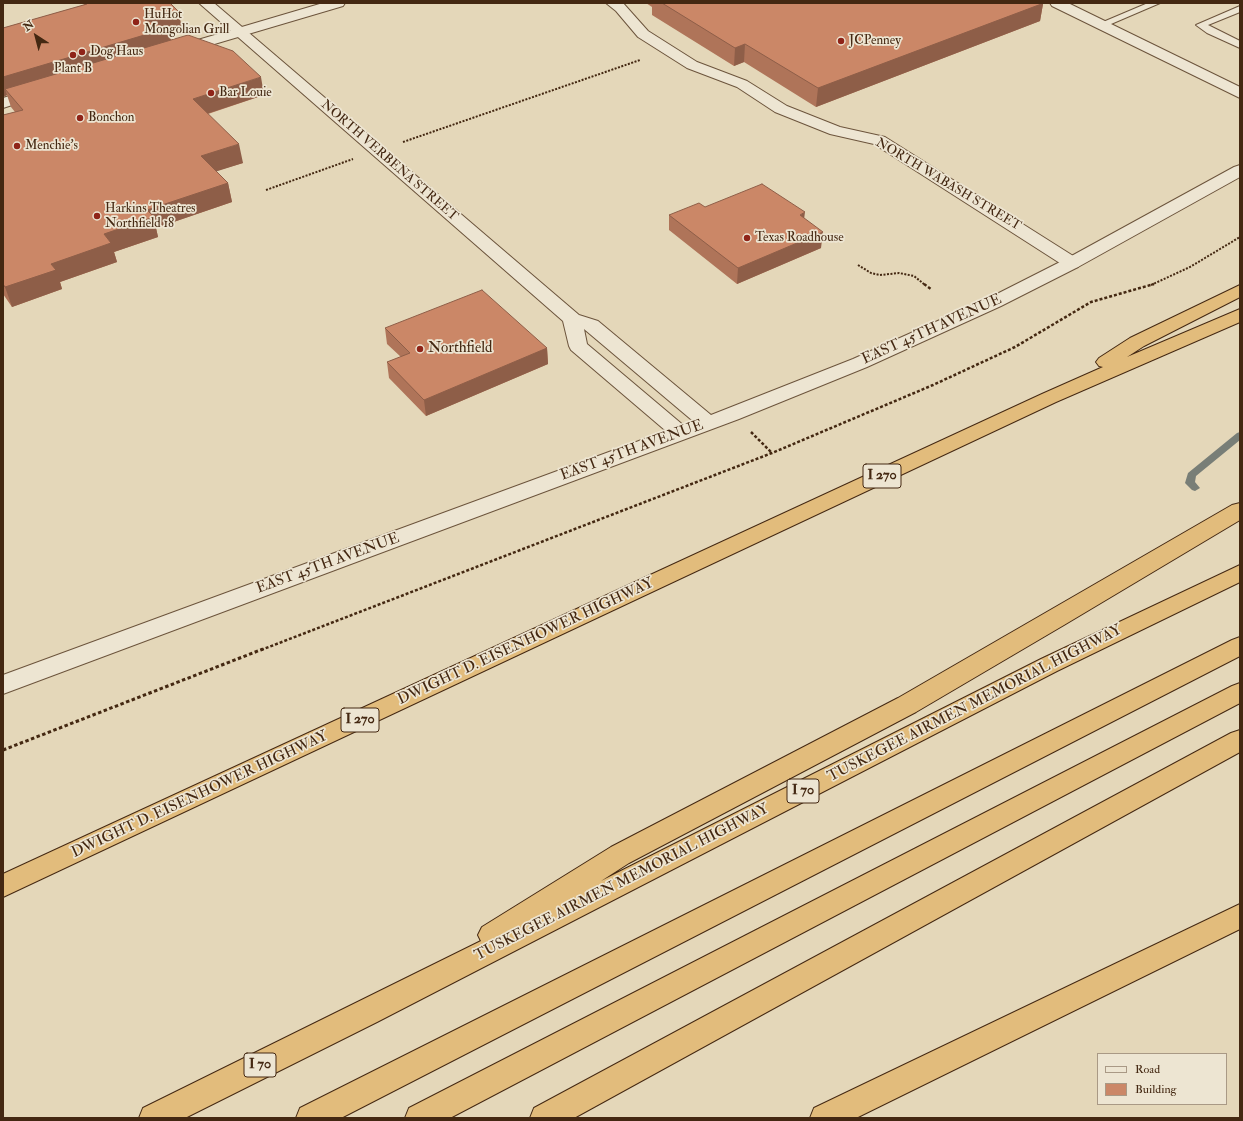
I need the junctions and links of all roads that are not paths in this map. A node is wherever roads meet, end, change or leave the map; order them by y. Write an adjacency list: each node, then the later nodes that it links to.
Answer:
1 (206, 3): 9 (street, NORTH VERBENA STREET)
2 (338, 3): 9 (street)
3 (613, 3): 16 (street, NORTH WABASH STREET)
4 (1057, 3): 8 (street)
5 (1156, 3): 8 (lane)
6 (1230, 3): 7 (lane)
7 (1240, 9): 10 (lane)
8 (1101, 25): 13 (street)
9 (240, 32): 11 (street); 19 (street, NORTH VERBENA STREET)
10 (1240, 45)
11 (167, 54)
12 (54, 88): 14 (street)
13 (1240, 93)
14 (3, 103)
15 (1240, 170): 16 (street, EAST 45TH AVENUE)
16 (1072, 263): 21 (street, EAST 45TH AVENUE)
17 (1240, 290): 20 (highway)
18 (1240, 315): 20 (highway)
19 (572, 319): 21 (street, NORTH VERBENA STREET); 22 (street)
20 (1049, 398): 29 (highway, DWIGHT D. EISENHOWER HIGHWAY / I 270)
21 (708, 423): 22 (street, EAST 45TH AVENUE)
22 (680, 433): 26 (street, EAST 45TH AVENUE)
23 (1240, 510): 31 (highway)
24 (1240, 573): 31 (highway, TUSKEGEE AIRMEN MEMORIAL HIGHWAY / I 70)
25 (1240, 646): 33 (highway)
26 (3, 686)
27 (1240, 692): 34 (highway)
28 (1240, 740): 35 (highway)
29 (3, 886)
30 (1240, 916): 36 (highway)
31 (367, 1013): 32 (highway, TUSKEGEE AIRMEN MEMORIAL HIGHWAY / I 70)
32 (154, 1118)
33 (312, 1118)
34 (420, 1118)
35 (545, 1118)
36 (825, 1118)

